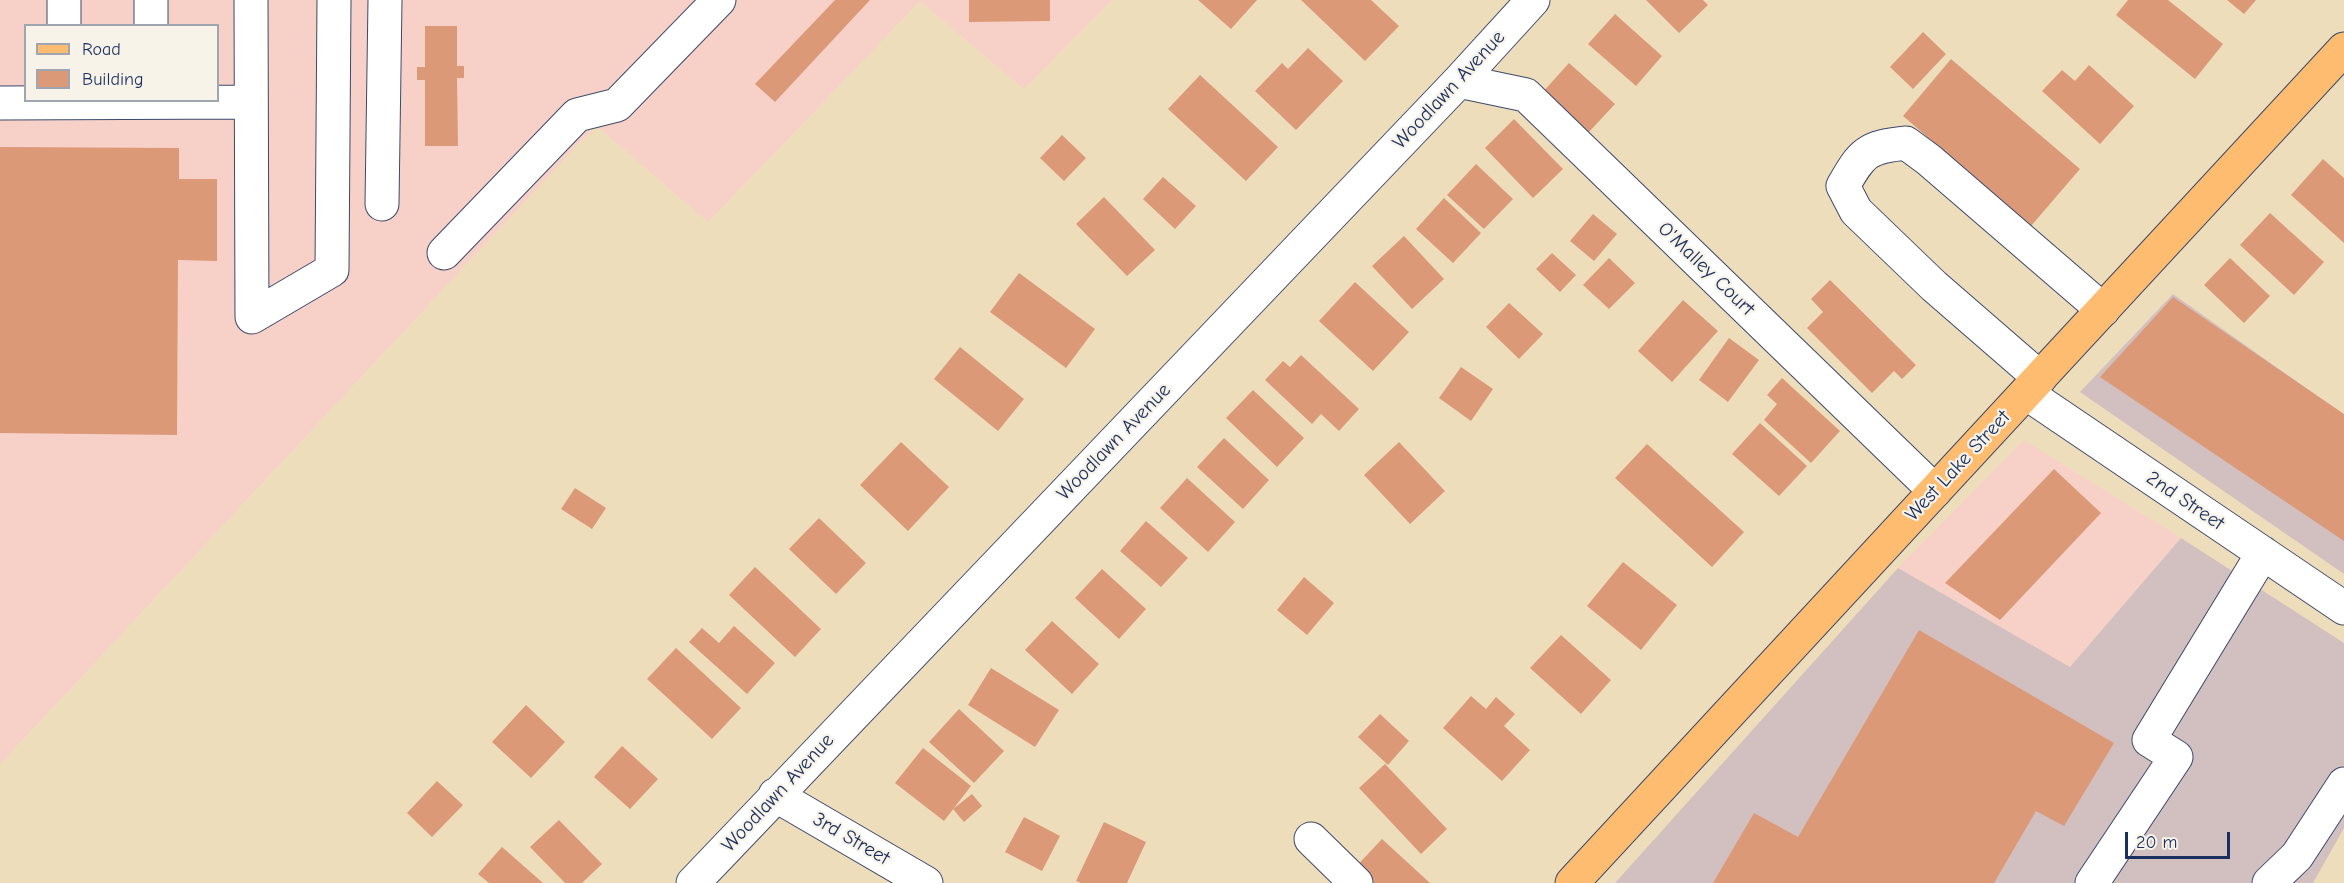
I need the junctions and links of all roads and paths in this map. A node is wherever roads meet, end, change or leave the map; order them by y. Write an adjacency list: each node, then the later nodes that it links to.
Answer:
1 (64, 0): 8 (street)
2 (152, 0): 9 (street)
3 (251, 0): 14 (street)
4 (334, 0): 14 (street)
5 (385, 0): 16 (street)
6 (719, 0): 17 (street)
7 (1533, 0): 11 (street, Woodlawn Avenue)
8 (64, 24)
9 (152, 24)
10 (2344, 49): 18 (main road, West Lake Street)
11 (1459, 81): 20 (street, O'Malley Court); 24 (street, Woodlawn Avenue)
12 (32, 102): 15 (street)
13 (219, 102): 14 (street)
14 (250, 102)
15 (0, 103)
16 (382, 204)
17 (444, 253)
18 (2103, 310): 19 (main road, West Lake Street); 19 (street, 2nd Street)
19 (2033, 386): 20 (main road, West Lake Street); 21 (street, 2nd Street)
20 (1935, 491): 29 (main road, West Lake Street)
21 (2263, 553): 22 (street, 2nd Street); 30 (street)
22 (2344, 608)
23 (2344, 784): 31 (street)
24 (776, 795): 26 (street, Woodlawn Avenue); 27 (street, 3rd Street)
25 (1311, 838): 28 (street)
26 (693, 883)
27 (926, 883)
28 (1356, 883)
29 (1572, 883)
30 (2091, 883)
31 (2269, 883)

